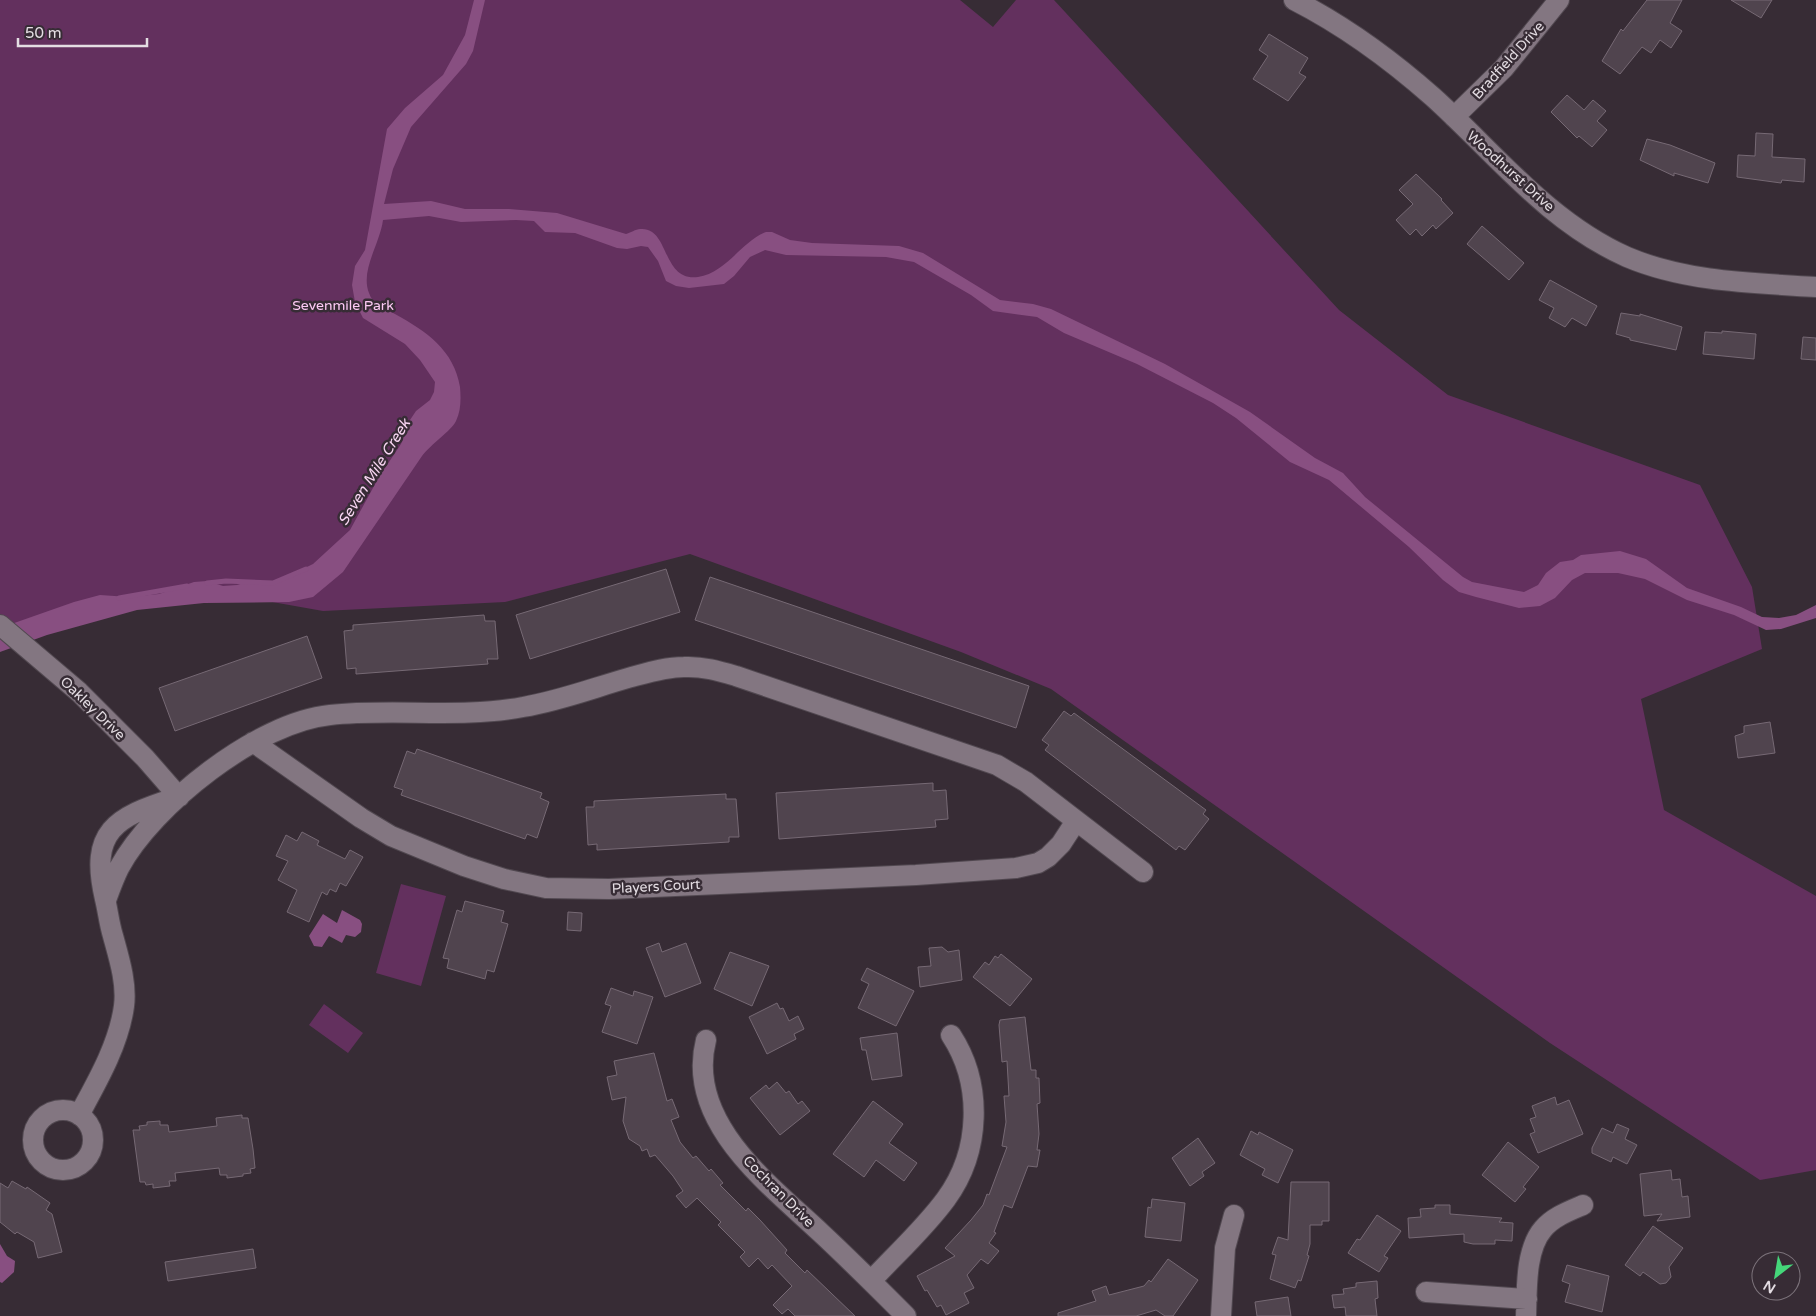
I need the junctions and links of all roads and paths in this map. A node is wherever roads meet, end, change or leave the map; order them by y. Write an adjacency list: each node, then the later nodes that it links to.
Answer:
1 (1294, 0): 3 (street, Woodhurst Drive)
2 (1560, 0): 3 (street, Bradfield Drive)
3 (1454, 117): 4 (street, Woodhurst Drive)
4 (1816, 287)
5 (0, 625): 7 (street, Oakley Drive)
6 (253, 742): 7 (street); 8 (street); 8 (street, Players Court)
7 (179, 797): 10 (street); 10 (street)
8 (1076, 821): 9 (street)
9 (1143, 872)
10 (106, 900): 13 (street)
11 (951, 1034): 16 (street)
12 (706, 1040): 16 (street, Cochran Drive)
13 (79, 1115)
14 (1582, 1205): 18 (street)
15 (1234, 1215): 20 (street)
16 (871, 1280): 19 (street, Cochran Drive)
17 (1426, 1292): 18 (street)
18 (1527, 1308)
19 (906, 1316)
20 (1221, 1316)

